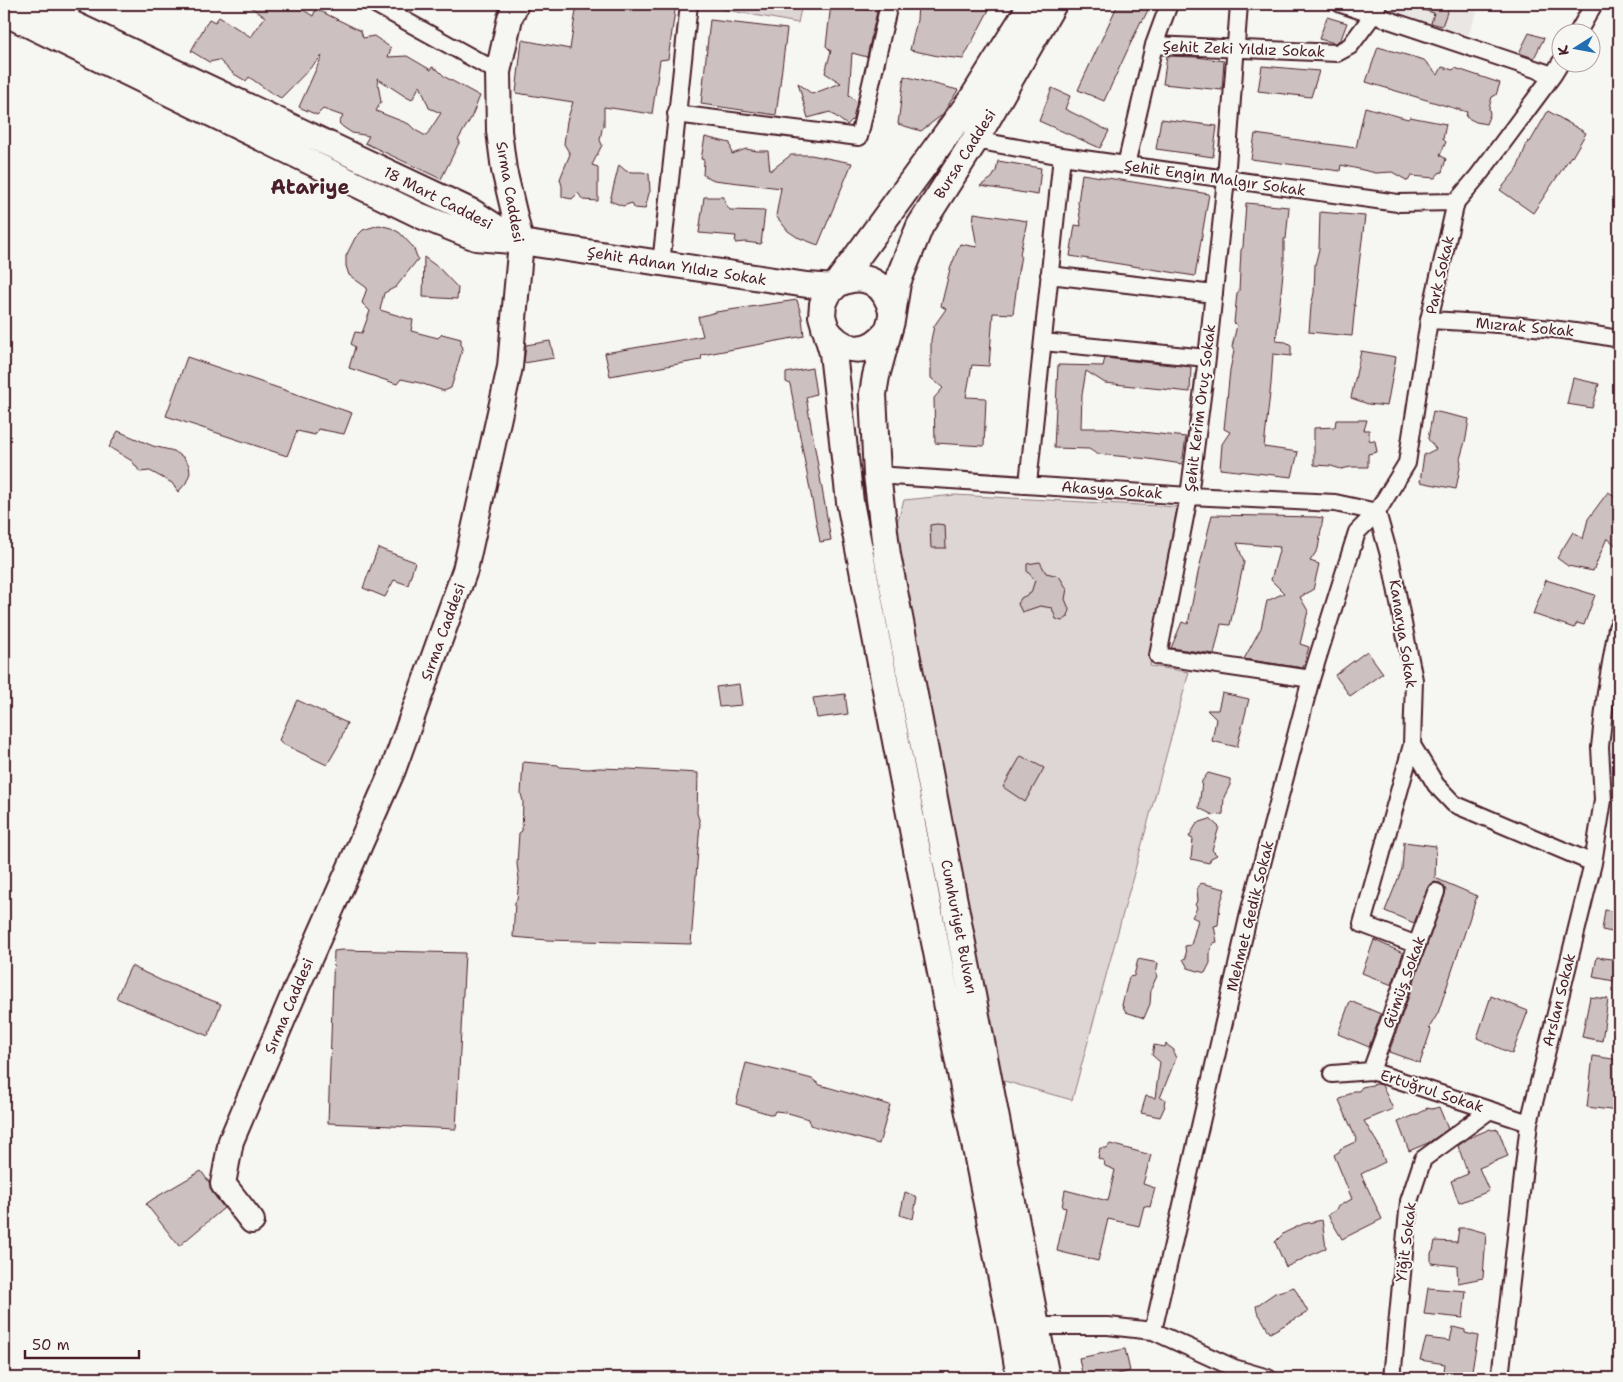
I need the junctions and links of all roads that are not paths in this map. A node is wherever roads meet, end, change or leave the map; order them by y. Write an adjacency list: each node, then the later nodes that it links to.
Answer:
1 (31, 4): 14 (street, 18 Mart Caddesi)
2 (374, 4): 19 (street)
3 (516, 4): 19 (street, Sırma Caddesi)
4 (689, 4): 21 (street)
5 (889, 4): 21 (street)
6 (1032, 4): 30 (main road, Bursa Caddesi)
7 (1053, 4): 22 (main road, Bursa Caddesi)
8 (1169, 4): 16 (street, Şehit Zeki Yıldız Sokak)
9 (1239, 4): 17 (street, Şehit Kerim Oruç Sokak)
10 (1341, 4): 12 (street)
11 (1594, 4): 15 (street)
12 (1375, 9): 17 (street, Şehit Zeki Yıldız Sokak); 18 (street)
13 (4, 14): 14 (street, 18 Mart Caddesi)
14 (66, 21): 27 (street, 18 Mart Caddesi)
15 (1584, 22)
16 (1154, 45): 17 (street, Şehit Zeki Yıldız Sokak); 24 (street, Şehit Zeki Yıldız Sokak)
17 (1237, 48): 25 (street, Şehit Kerim Oruç Sokak)
18 (1550, 67)
19 (498, 72): 27 (street, Sırma Caddesi)
20 (1555, 72): 26 (street, Park Sokak)
21 (676, 114): 28 (street)
22 (975, 140): 23 (street, Şehit Engin Malgır Sokak); 33 (main road, Bursa Caddesi)
23 (1062, 156): 24 (street, Şehit Engin Malgır Sokak); 29 (street)
24 (1126, 165): 25 (street, Şehit Engin Malgır Sokak)
25 (1226, 179): 26 (street, Şehit Engin Malgır Sokak); 31 (street, Şehit Kerim Oruç Sokak)
26 (1456, 202): 32 (street, Park Sokak)
27 (521, 242): 28 (street, Şehit Adnan Yıldız Sokak); 54 (street, Sırma Caddesi)
28 (661, 264): 30 (street, Şehit Adnan Yıldız Sokak)
29 (1050, 275): 31 (street); 36 (street)
30 (836, 286): 33 (main road); 34 (main road, Bursa Caddesi)
31 (1214, 294): 37 (street, Şehit Kerim Oruç Sokak)
32 (1429, 320): 35 (street, Mızrak Sokak); 42 (street, Park Sokak)
33 (890, 321): 34 (main road); 38 (main road, Bursa Caddesi)
34 (825, 328): 41 (main road, Bursa Caddesi)
35 (1619, 339)
36 (1043, 342): 37 (street); 39 (street)
37 (1207, 358): 40 (street, Şehit Kerim Oruç Sokak)
38 (877, 475): 39 (street, Akasya Sokak); 55 (main road, Cumhuriyet Bulvarı)
39 (1028, 484): 40 (street, Akasya Sokak)
40 (1190, 496): 42 (street, Akasya Sokak); 44 (street, Şehit Kerim Oruç Sokak)
41 (850, 502): 58 (main road, Cumhuriyet Bulvarı)
42 (1377, 512): 44 (street, Mehmet Gedik Sokak); 46 (street, Kanarya Sokak)
43 (1619, 624): 45 (street, Arslan Sokak)
44 (1311, 679): 56 (street, Mehmet Gedik Sokak)
45 (1612, 694): 47 (street, Arslan Sokak)
46 (1412, 745): 47 (street); 49 (street, Kanarya Sokak)
47 (1593, 863): 53 (street, Arslan Sokak)
48 (1436, 892): 49 (street, Gümüş Sokak)
49 (1417, 945): 50 (street, Gümüş Sokak)
50 (1371, 1071): 51 (street, Ertuğrul Sokak); 52 (street, Ertuğrul Sokak)
51 (1332, 1074)
52 (1490, 1110): 53 (street, Ertuğrul Sokak); 61 (street, Yiğit Sokak)
53 (1529, 1123): 62 (street, Arslan Sokak)
54 (252, 1221)
55 (1037, 1326): 56 (street); 59 (main road, Cumhuriyet Bulvarı)
56 (1153, 1331): 57 (street)
57 (1232, 1373): 60 (street)
58 (1020, 1378)
59 (1046, 1378)
60 (1268, 1378)
61 (1392, 1378)
62 (1500, 1378)

